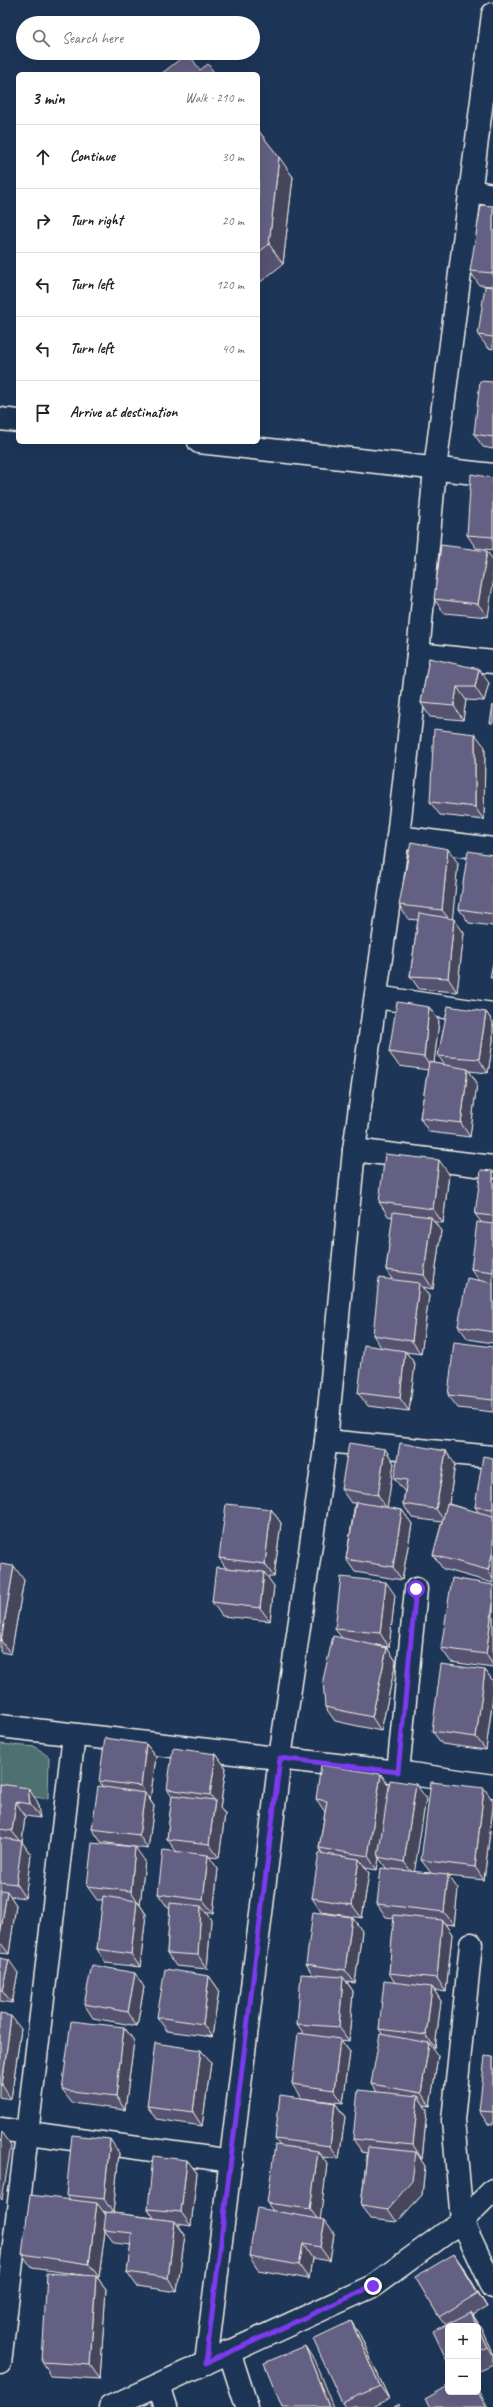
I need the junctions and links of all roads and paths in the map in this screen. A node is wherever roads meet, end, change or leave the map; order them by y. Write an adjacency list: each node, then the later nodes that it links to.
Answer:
1 (493, 14): 2 (street)
2 (471, 192): 3 (street); 7 (street)
3 (493, 195)
4 (0, 419): 5 (street)
5 (16, 421)
6 (216, 444): 7 (street)
7 (435, 469): 8 (street); 9 (street)
8 (493, 475)
9 (418, 654): 10 (street); 11 (street)
10 (493, 662)
11 (398, 837): 12 (street); 13 (street)
12 (493, 849)
13 (376, 997): 14 (street); 15 (street)
14 (493, 1014)
15 (354, 1150): 16 (street); 17 (street)
16 (493, 1167)
17 (326, 1440): 18 (street); 22 (street)
18 (493, 1457)
19 (416, 1589): 23 (street)
20 (0, 1726): 21 (street)
21 (74, 1735): 22 (street); 27 (street)
22 (280, 1758): 23 (street); 28 (street)
23 (398, 1772): 24 (street)
24 (493, 1786)
25 (471, 1944): 30 (street)
26 (0, 2129): 27 (street)
27 (29, 2132): 28 (street); 33 (street)
28 (232, 2161): 34 (street)
29 (493, 2190): 30 (street)
30 (462, 2221): 31 (street); 32 (street)
31 (493, 2287)
32 (229, 2351): 34 (street); 38 (street)
33 (0, 2363)
34 (206, 2363): 35 (street)
35 (159, 2385): 36 (street); 37 (street)
36 (110, 2407)
37 (166, 2407)
38 (247, 2407)

